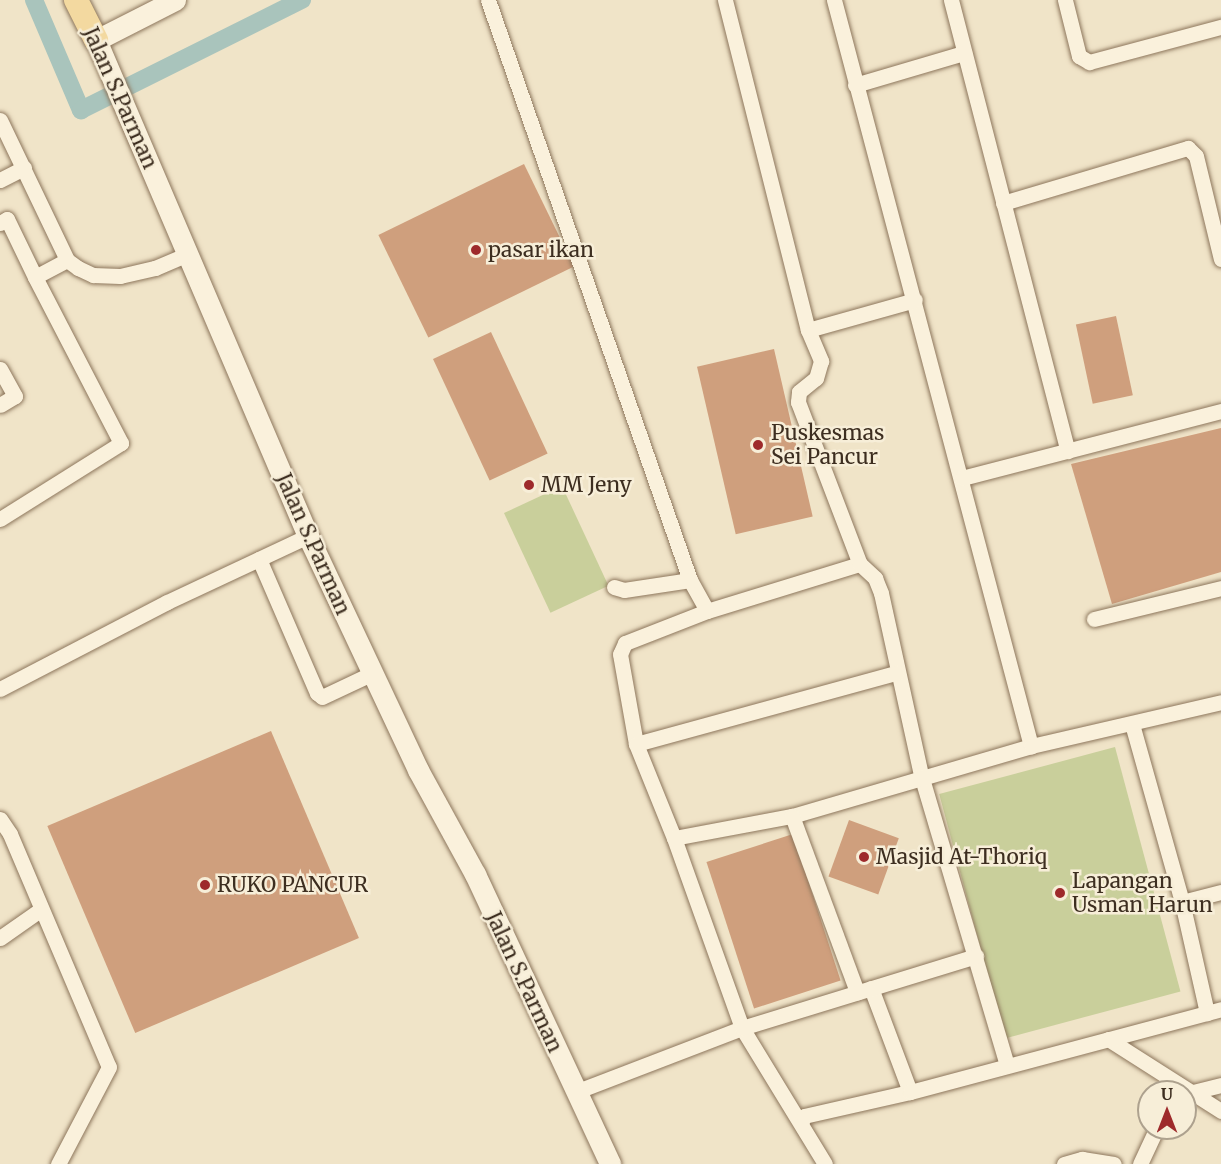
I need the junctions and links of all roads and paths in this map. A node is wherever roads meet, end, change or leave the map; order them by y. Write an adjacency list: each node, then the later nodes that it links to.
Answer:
1 (76, 0): 9 (main road, Jalan S.Parman)
2 (175, 0): 9 (main road)
3 (488, 0): 32 (street)
4 (726, 0): 22 (street)
5 (834, 0): 11 (street)
6 (951, 0): 10 (street)
7 (1065, 0): 8 (street)
8 (1221, 27)
9 (96, 40): 17 (main road, Jalan S.Parman)
10 (964, 53): 11 (street); 15 (street)
11 (855, 85): 21 (street)
12 (0, 120): 13 (street)
13 (24, 168): 14 (street); 19 (street)
14 (0, 180)
15 (1003, 203): 18 (street); 26 (street)
16 (0, 223): 20 (street)
17 (188, 254): 19 (street); 29 (main road, Jalan S.Parman)
18 (1221, 259)
19 (67, 260): 20 (street)
20 (35, 277): 28 (street)
21 (915, 300): 22 (street); 27 (street)
22 (808, 330): 31 (street)
23 (0, 369): 24 (street)
24 (0, 405)
25 (1221, 411): 26 (street)
26 (1068, 451): 27 (street)
27 (962, 478): 43 (street)
28 (0, 519)
29 (308, 536): 30 (street); 37 (main road, Jalan S.Parman)
30 (259, 559): 37 (street); 39 (street)
31 (860, 564): 35 (street); 38 (street)
32 (690, 580): 33 (street); 35 (street)
33 (614, 587)
34 (1221, 588): 36 (street)
35 (707, 611): 42 (street)
36 (1094, 619)
37 (373, 673): 59 (main road, Jalan S.Parman)
38 (896, 673): 42 (street); 44 (street)
39 (0, 689)
40 (1221, 702): 41 (street)
41 (1132, 724): 43 (street); 49 (street)
42 (636, 744): 47 (street)
43 (1031, 746): 44 (street)
44 (921, 775): 45 (street); 52 (street)
45 (792, 816): 47 (street); 53 (street)
46 (0, 819): 50 (street)
47 (674, 838): 55 (street)
48 (1221, 892): 49 (street)
49 (1182, 902): 54 (street)
50 (40, 910): 51 (street); 67 (street)
51 (0, 938)
52 (976, 956): 53 (street); 57 (street)
53 (864, 990): 55 (street); 62 (street)
54 (1214, 1011): 56 (street)
55 (742, 1028): 59 (street); 65 (street)
56 (1108, 1039): 57 (street); 58 (street)
57 (1007, 1066): 62 (street)
58 (1166, 1080)
59 (572, 1085): 68 (main road, Jalan S.Parman)
60 (1221, 1085): 61 (street)
61 (1197, 1088)
62 (910, 1092): 65 (street)
63 (1197, 1099): 64 (street)
64 (1221, 1112)
65 (802, 1121): 69 (street)
66 (1151, 1140): 72 (street)
67 (58, 1164)
68 (610, 1164)
69 (825, 1164)
70 (1064, 1164): 71 (street)
71 (1114, 1164)
72 (1140, 1164)

